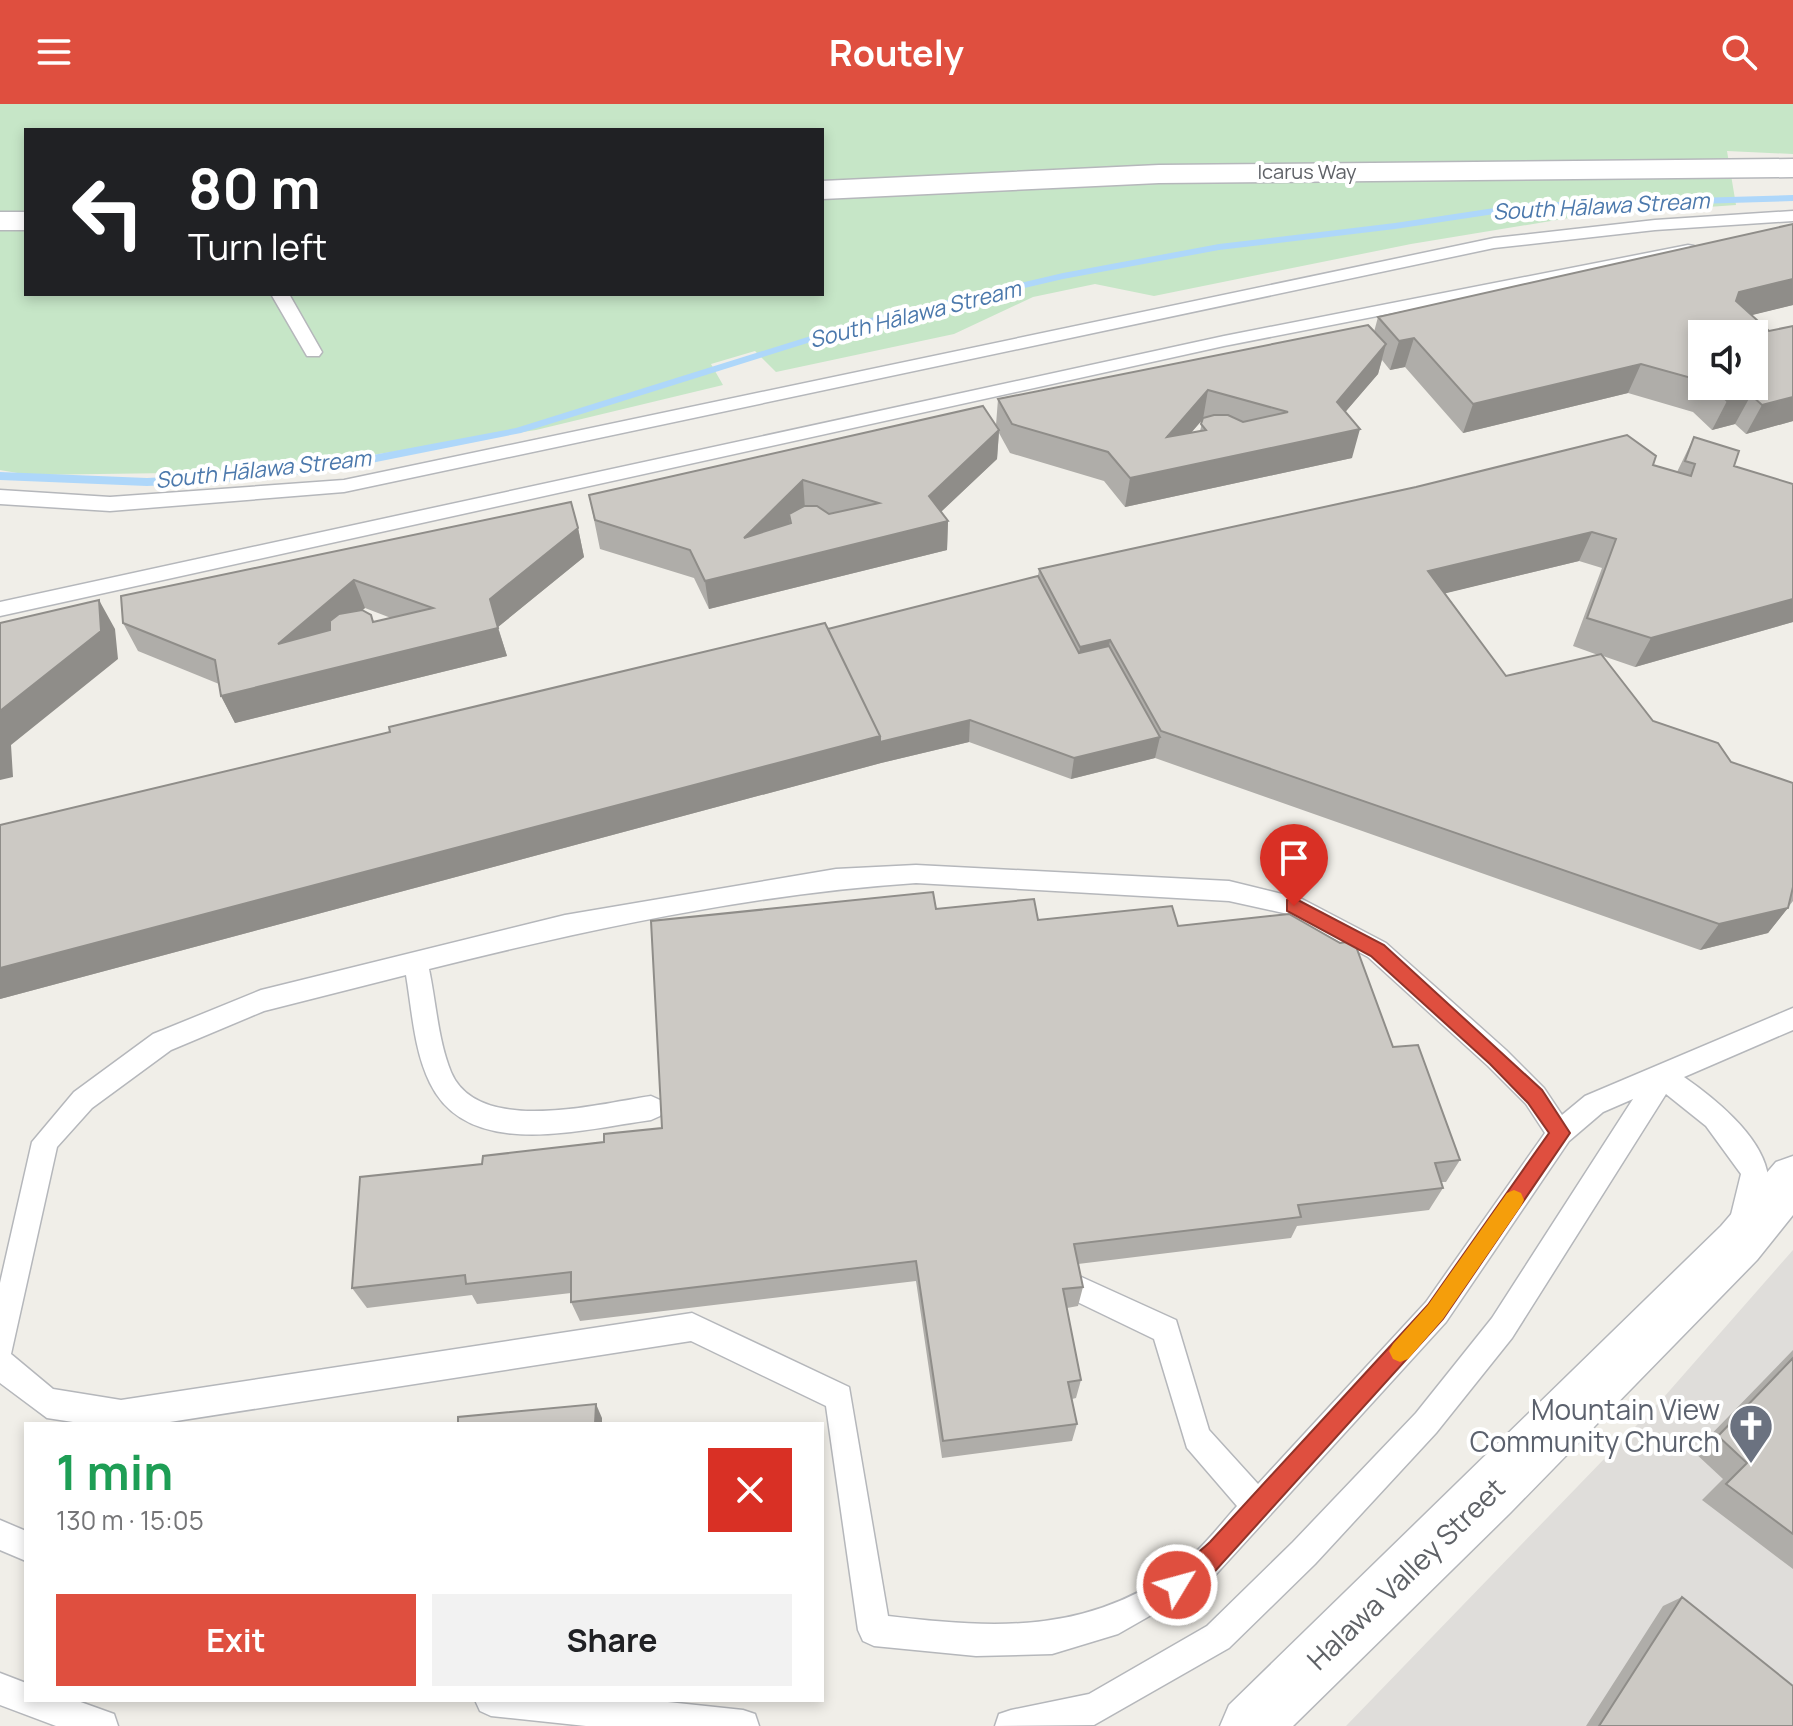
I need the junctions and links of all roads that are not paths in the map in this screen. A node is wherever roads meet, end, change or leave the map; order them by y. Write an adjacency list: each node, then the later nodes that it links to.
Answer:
1 (1793, 168): 2 (street, Icarus Way)
2 (824, 190)
3 (1793, 216): 9 (lane)
4 (0, 221): 5 (street)
5 (24, 221)
6 (1714, 247): 10 (lane)
7 (281, 296): 8 (lane)
8 (313, 352)
9 (0, 497)
10 (0, 609)
11 (416, 964): 14 (lane); 15 (lane); 19 (lane)
12 (1793, 1019): 13 (lane)
13 (1662, 1077): 15 (lane); 17 (lane); 30 (lane)
14 (651, 1108)
15 (1560, 1133): 21 (lane)
16 (1793, 1178): 17 (street, Halawa Valley Street)
17 (1739, 1243): 31 (street, Halawa Valley Street)
18 (1077, 1288): 21 (lane)
19 (0, 1346)
20 (0, 1364): 21 (lane)
21 (1259, 1508)
22 (0, 1535): 23 (lane)
23 (24, 1545)
24 (0, 1689): 25 (lane)
25 (24, 1698)
26 (36, 1702): 28 (lane)
27 (510, 1702): 29 (lane)
28 (102, 1726)
29 (743, 1726)
30 (1011, 1726)
31 (1250, 1726)

